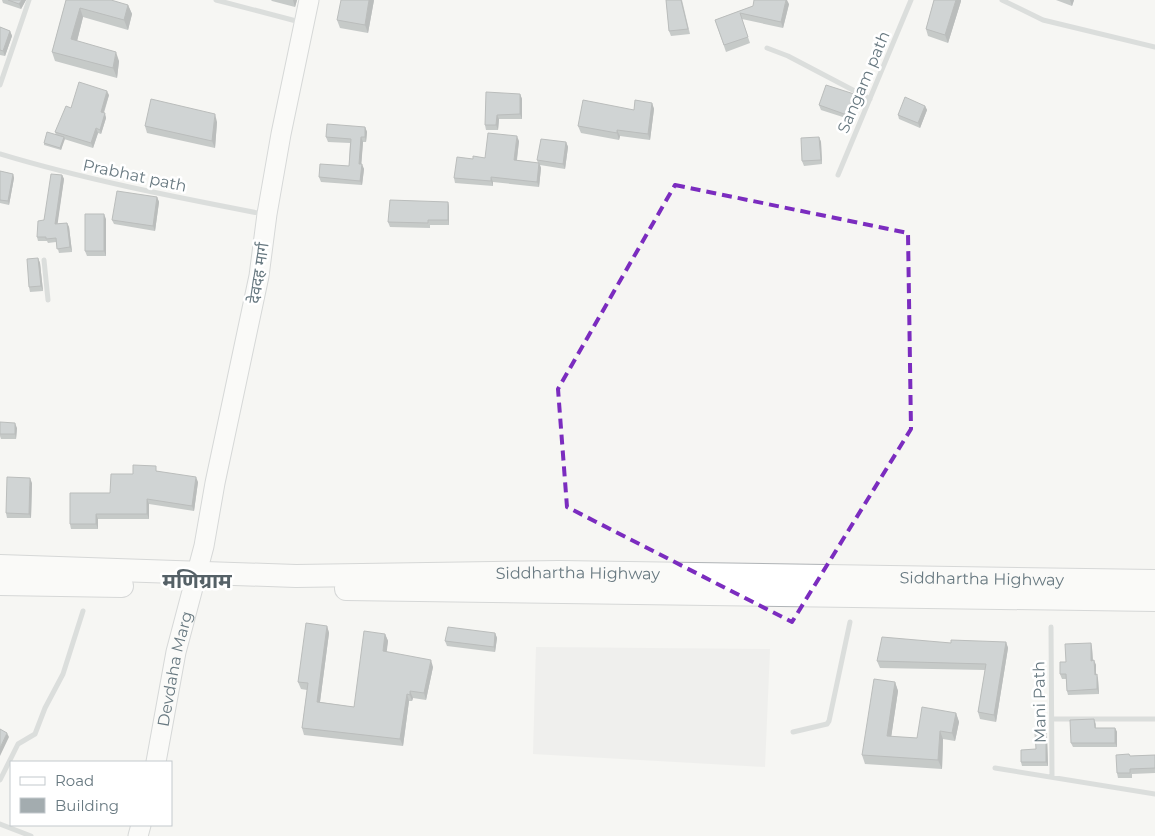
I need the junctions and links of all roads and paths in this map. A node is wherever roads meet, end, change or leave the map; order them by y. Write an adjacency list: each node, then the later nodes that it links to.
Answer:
1 (29, 0): 9 (street)
2 (216, 0): 6 (street)
3 (309, 0): 6 (main road, देवदह मार्ग)
4 (912, 0): 10 (street, Sangam path)
5 (1002, 0): 7 (street)
6 (304, 23): 13 (main road, देवदह मार्ग)
7 (1155, 47)
8 (766, 48): 10 (street)
9 (0, 86)
10 (870, 99): 12 (street, Sangam path)
11 (0, 154): 13 (street, Prabhat path)
12 (838, 175)
13 (267, 214): 16 (main road, देवदह मार्ग)
14 (44, 260): 15 (street)
15 (48, 300)
16 (204, 546): 18 (main road, Devdaha Marg)
17 (0, 566): 18 (highway, Siddhartha Highway)
18 (197, 580): 19 (highway, Siddhartha Highway); 20 (highway, Siddhartha Highway); 21 (highway, Siddhartha Highway); 28 (main road, Devdaha Marg)
19 (1155, 581)
20 (0, 584)
21 (1155, 600)
22 (83, 611): 31 (street)
23 (850, 622): 27 (street)
24 (1051, 627): 25 (street, Mani Path)
25 (1052, 719): 26 (street); 30 (street, Mani Path)
26 (1155, 719)
27 (793, 732)
28 (156, 761)
29 (995, 768): 30 (street)
30 (1052, 777): 32 (street)
31 (0, 780)
32 (1155, 794)
33 (0, 824): 34 (street)
34 (31, 836)

